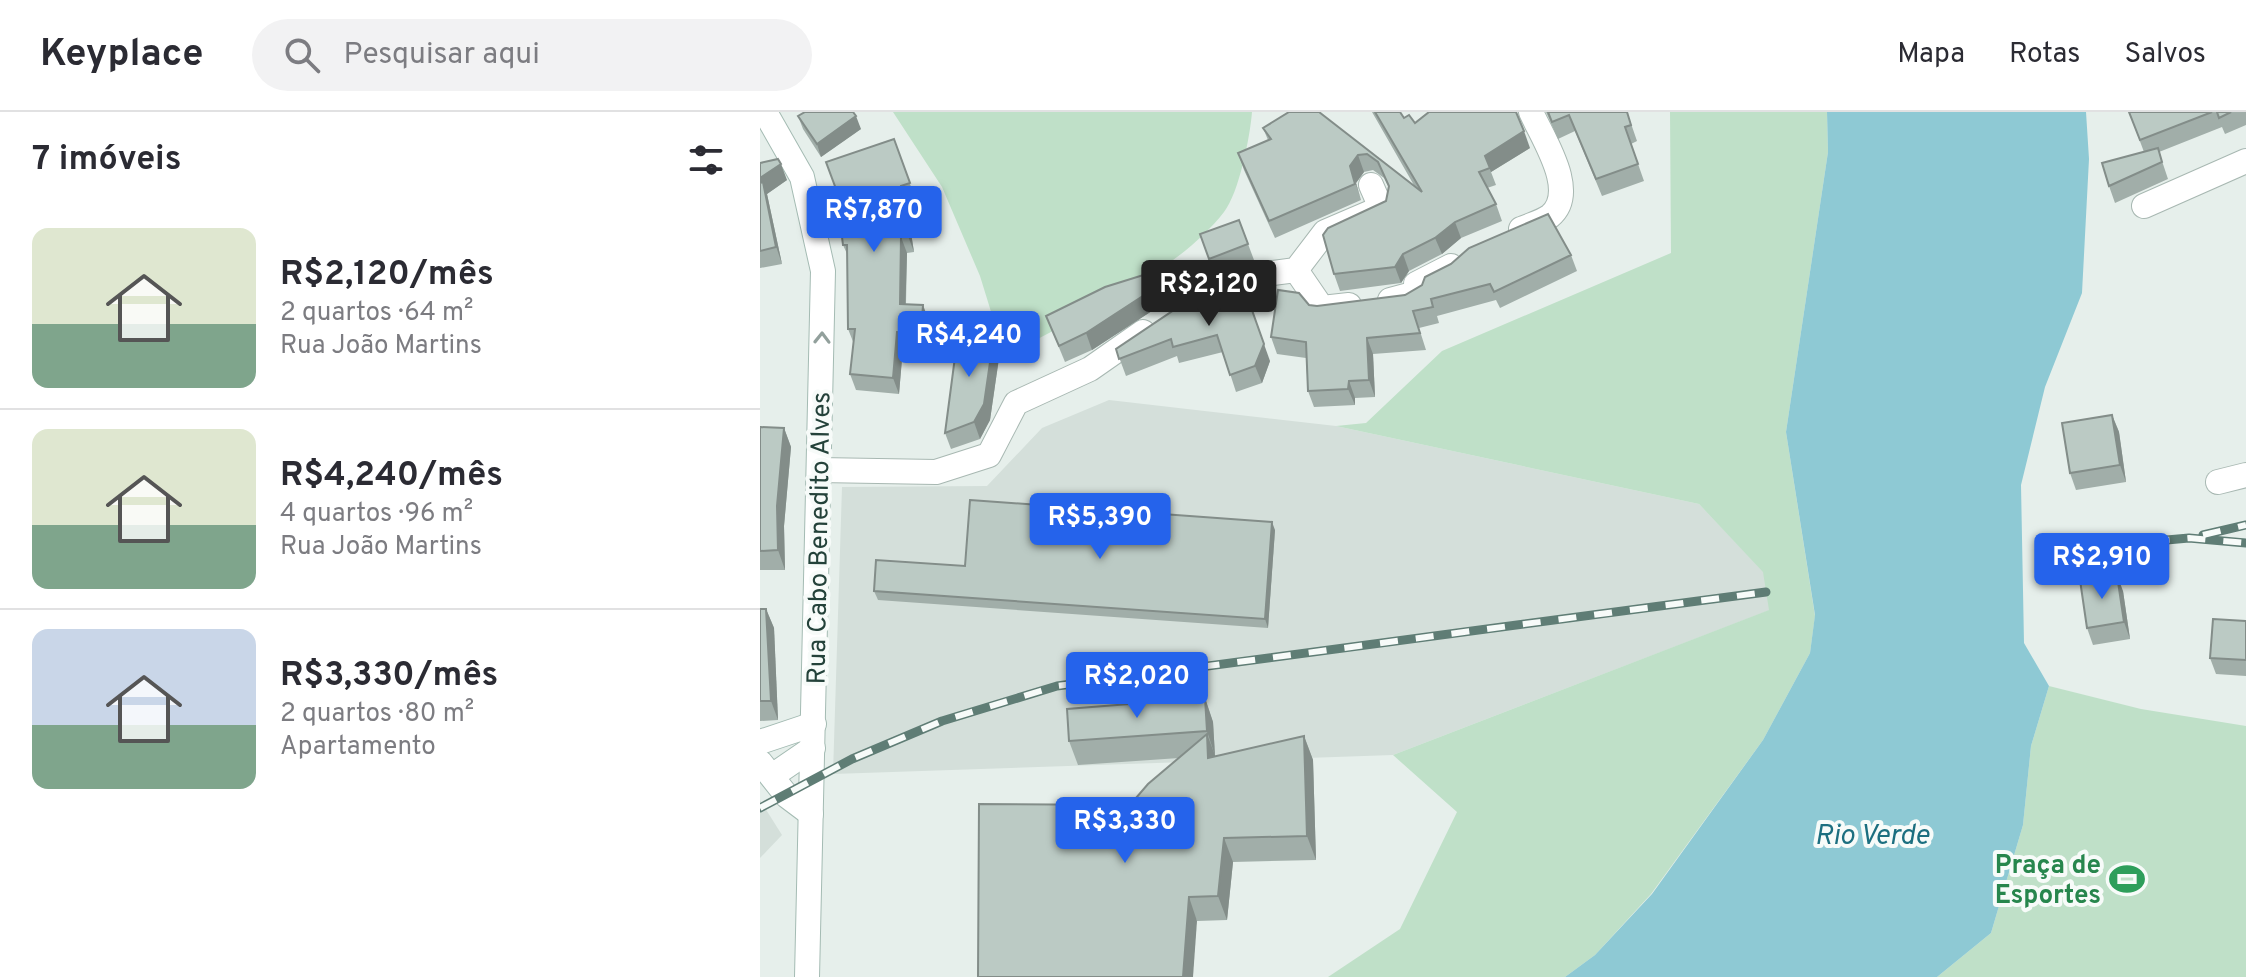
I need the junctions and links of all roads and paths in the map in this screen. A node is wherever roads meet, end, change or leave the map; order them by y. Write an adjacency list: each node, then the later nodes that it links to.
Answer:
1 (765, 112): 9 (street, Rua Cabo Benedito Alves, one-way to 1)
2 (1531, 112): 6 (street)
3 (2246, 161): 5 (street)
4 (1371, 185): 8 (street)
5 (2144, 206)
6 (1494, 240)
7 (1467, 252): 8 (street)
8 (1296, 270): 9 (street)
9 (819, 470): 12 (street, Rua Cabo Benedito Alves)
10 (2246, 475): 11 (street)
11 (2218, 482)
12 (814, 736): 13 (street); 14 (street); 15 (street, Rua Cabo Benedito Alves)
13 (760, 742)
14 (766, 769): 15 (street)
15 (811, 814): 16 (street, Rua Cabo Benedito Alves)
16 (807, 977)

